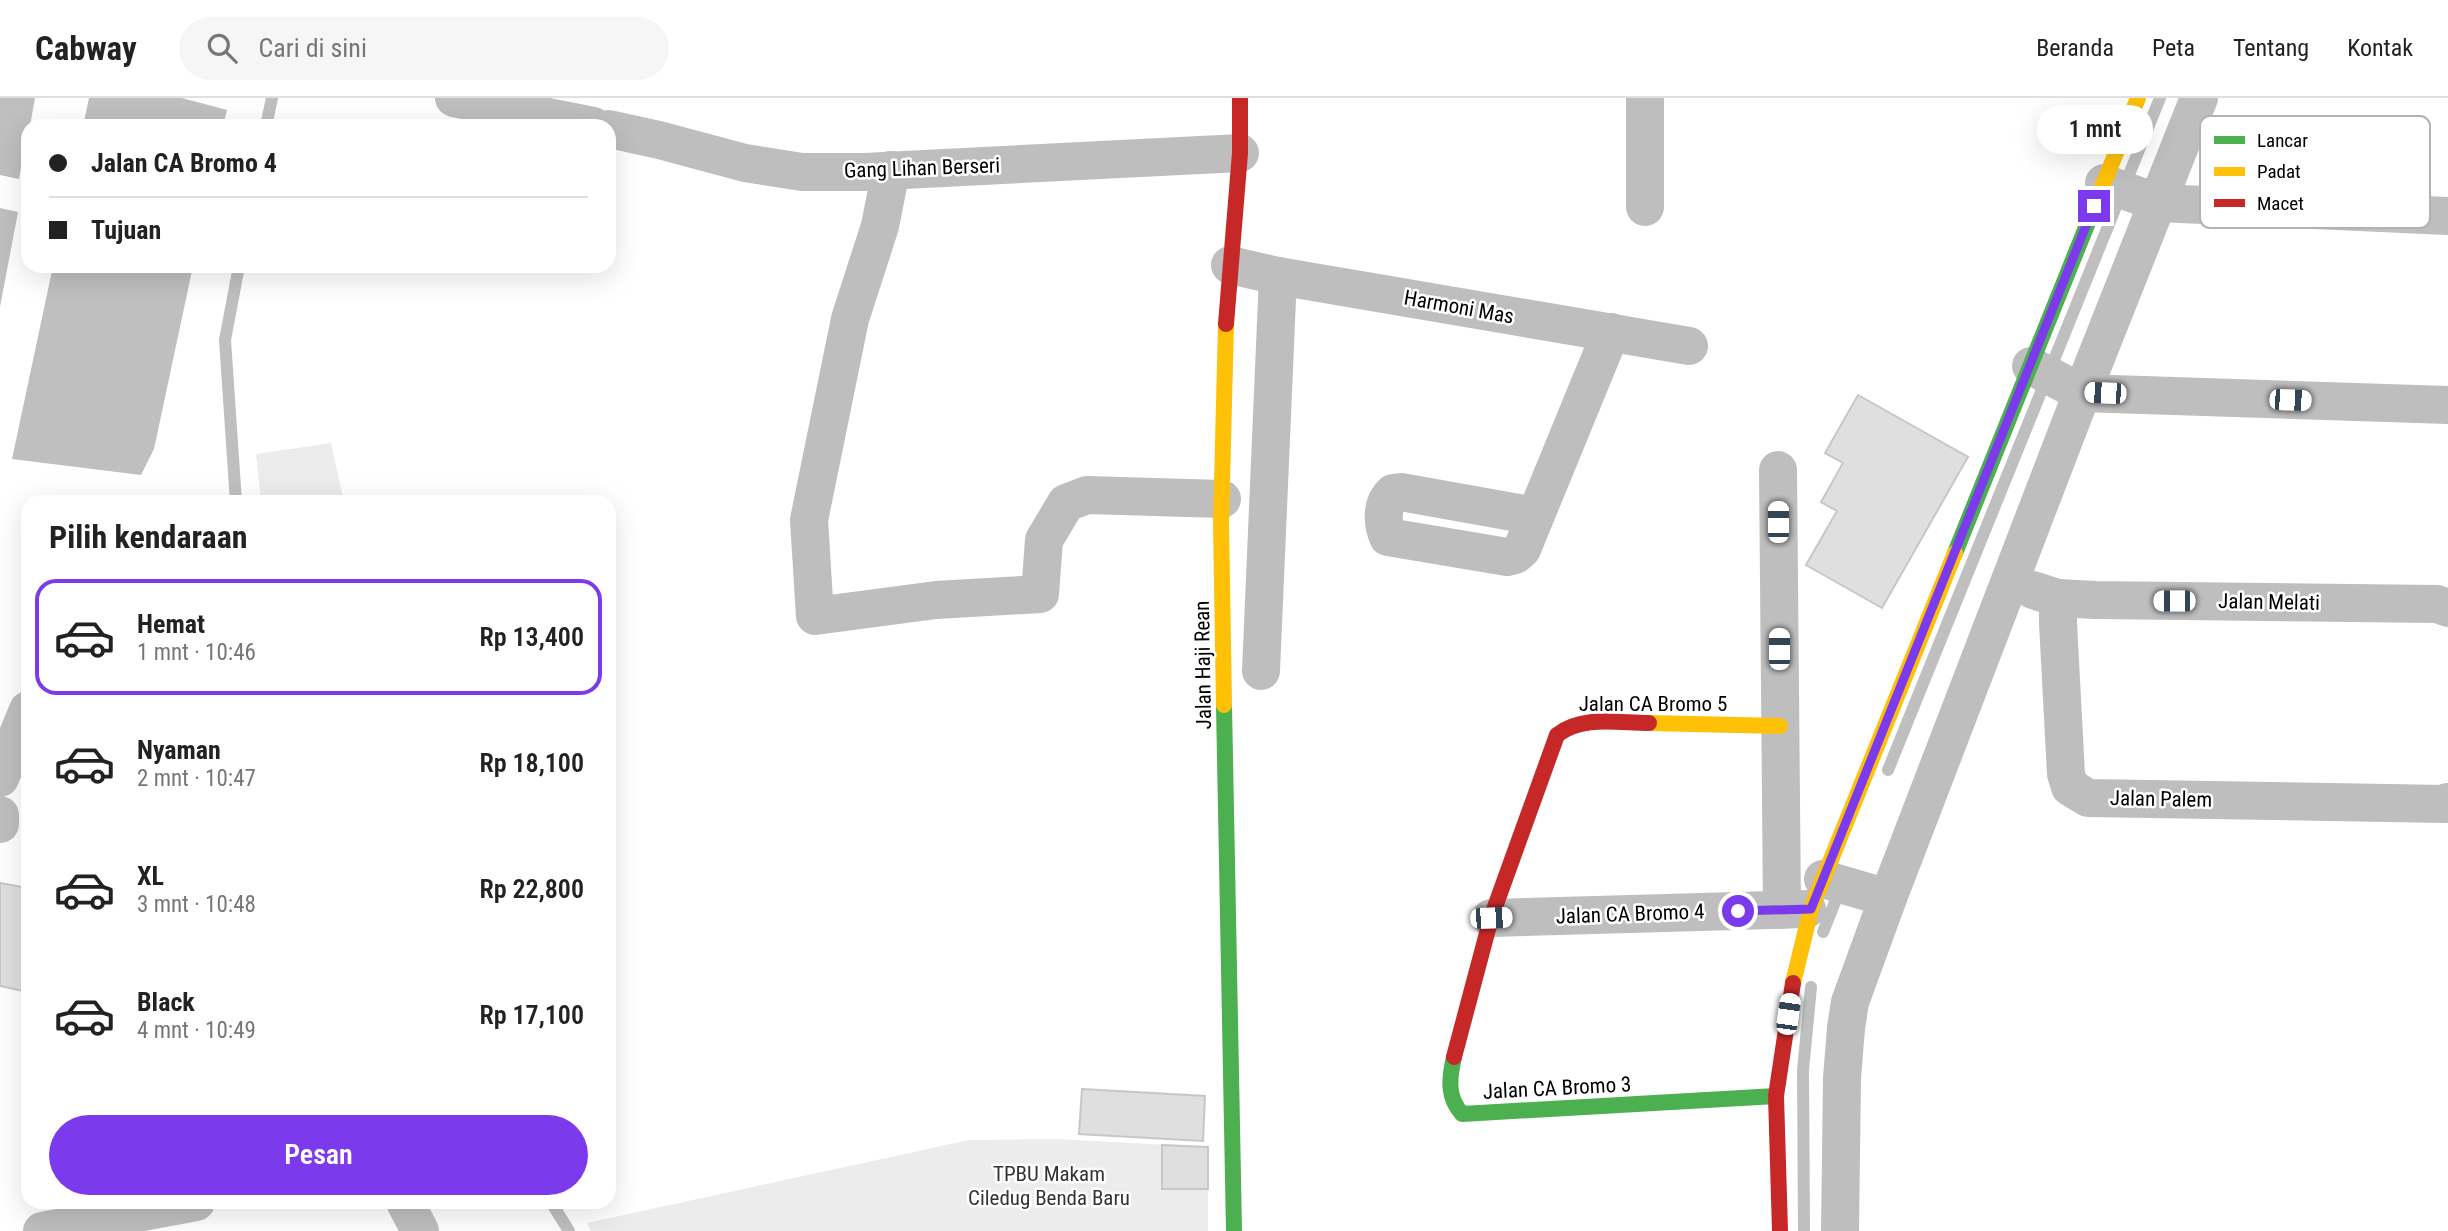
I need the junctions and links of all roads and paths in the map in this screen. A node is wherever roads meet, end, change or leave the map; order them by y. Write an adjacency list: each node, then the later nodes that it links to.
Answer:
1 (454, 98): 6 (street)
2 (1240, 98): 8 (street, Jalan Haji Rean)
3 (1645, 98): 13 (street)
4 (2138, 98): 10 (street)
5 (2199, 98): 11 (street)
6 (558, 119)
7 (616, 131): 9 (street, Gang Lihan Berseri)
8 (1240, 153): 9 (street, Gang Lihan Berseri); 16 (street, Jalan Haji Rean)
9 (891, 170): 24 (street)
10 (2104, 183): 11 (street); 20 (street)
11 (2158, 204): 12 (street); 21 (street)
12 (2200, 206)
13 (1645, 207)
14 (2430, 215): 15 (street)
15 (2448, 216)
16 (1230, 264): 17 (street, Harmoni Mas); 24 (street, Jalan Haji Rean)
17 (1278, 276): 18 (street, Harmoni Mas); 29 (street)
18 (1611, 332): 19 (street, Harmoni Mas); 25 (street)
19 (1689, 346)
20 (2031, 366): 21 (street); 37 (street)
21 (2082, 393): 22 (street); 26 (street)
22 (2448, 405)
23 (1777, 470): 30 (street)
24 (1222, 499): 44 (street, Jalan Haji Rean)
25 (1535, 516)
26 (2013, 573): 27 (street, Jalan Melati); 36 (street)
27 (2059, 598): 28 (street, Jalan Melati); 33 (street, Jalan Palem)
28 (2448, 608)
29 (1261, 671)
30 (1780, 726): 37 (street); 38 (street, Jalan CA Bromo 5)
31 (21, 727): 32 (street)
32 (0, 778)
33 (2446, 803)
34 (0, 815): 35 (street)
35 (0, 824)
36 (1888, 898): 37 (street, Jalan CA Bromo 4); 46 (street)
37 (1805, 899): 38 (street, Jalan CA Bromo 4); 39 (street)
38 (1491, 918): 39 (street, Jalan CA Bromo 3)
39 (1776, 1096): 45 (street)
40 (158, 1209): 42 (street)
41 (409, 1209): 43 (street)
42 (42, 1231)
43 (420, 1231)
44 (1234, 1231)
45 (1780, 1231)
46 (1840, 1231)

